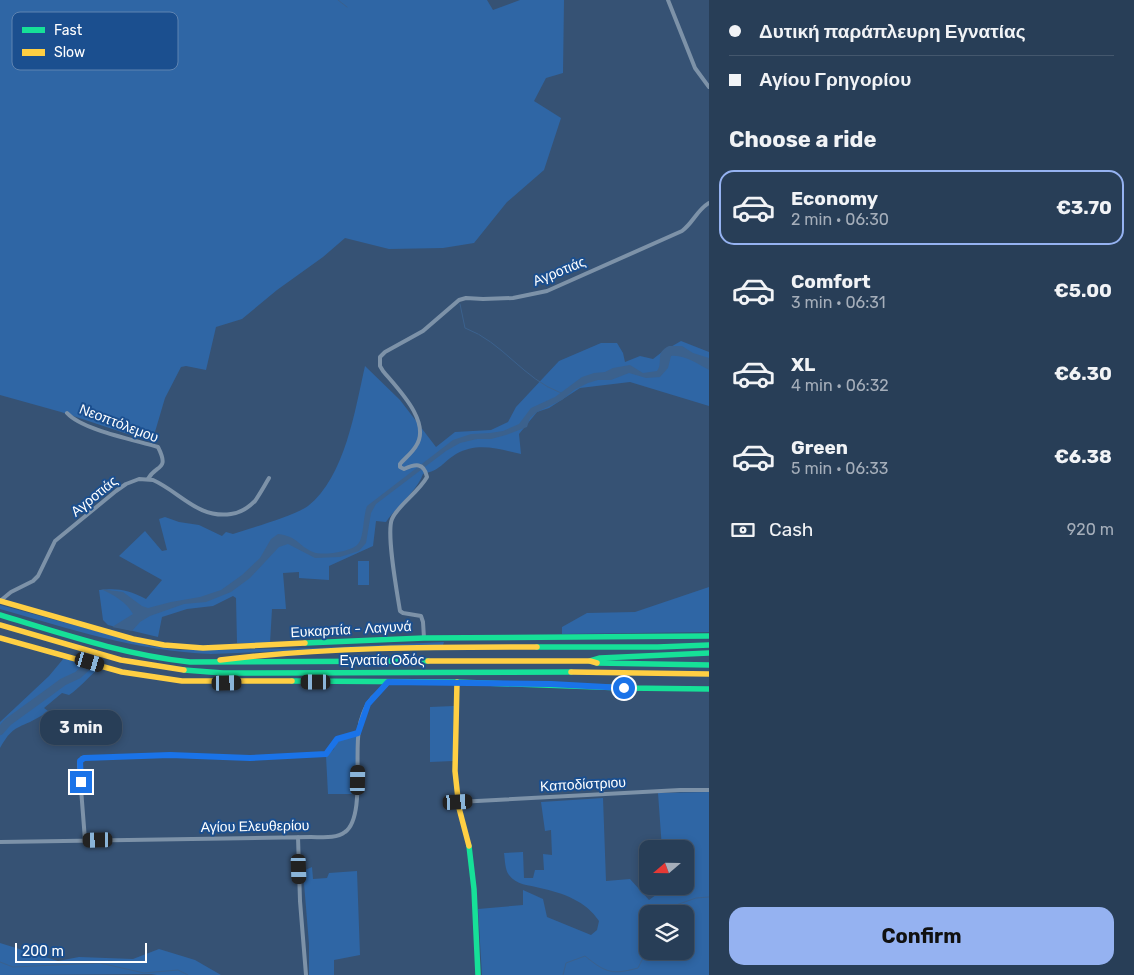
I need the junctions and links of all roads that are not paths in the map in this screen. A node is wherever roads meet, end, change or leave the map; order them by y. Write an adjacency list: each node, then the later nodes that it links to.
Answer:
1 (668, 0): 2 (street)
2 (709, 87)
3 (709, 203): 12 (street, Αγροτιάς)
4 (67, 413): 6 (street, Νεοπτόλεμου)
5 (269, 478): 6 (street)
6 (148, 479): 7 (street, Αγροτιάς)
7 (0, 601): 12 (main road, Ευκαρπία - Λαγυνά)
8 (0, 615): 16 (main road, Εγνατία Οδός)
9 (0, 625): 18 (main road, Εγνατία Οδός)
10 (709, 636): 12 (main road, Ευκαρπία - Λαγυνά)
11 (0, 638): 19 (main road)
12 (424, 638)
13 (709, 644): 16 (main road)
14 (709, 653): 15 (main road)
15 (590, 661): 16 (main road, Εγνατία Οδός); 17 (main road)
16 (208, 662)
17 (709, 665)
18 (709, 674)
19 (388, 682): 20 (main road); 22 (street, Αγίου Ελευθερίου)
20 (457, 682): 21 (main road); 24 (main road)
21 (709, 689)
22 (358, 733): 25 (street, Αγίου Ελευθερίου); 26 (street)
23 (709, 790): 24 (street, Καποδίστριου)
24 (458, 802): 29 (main road)
25 (298, 837): 26 (street, Αγίου Ελευθερίου); 28 (street)
26 (85, 840): 27 (street, Αγίου Ελευθερίου)
27 (0, 842)
28 (306, 975)
29 (478, 975)

